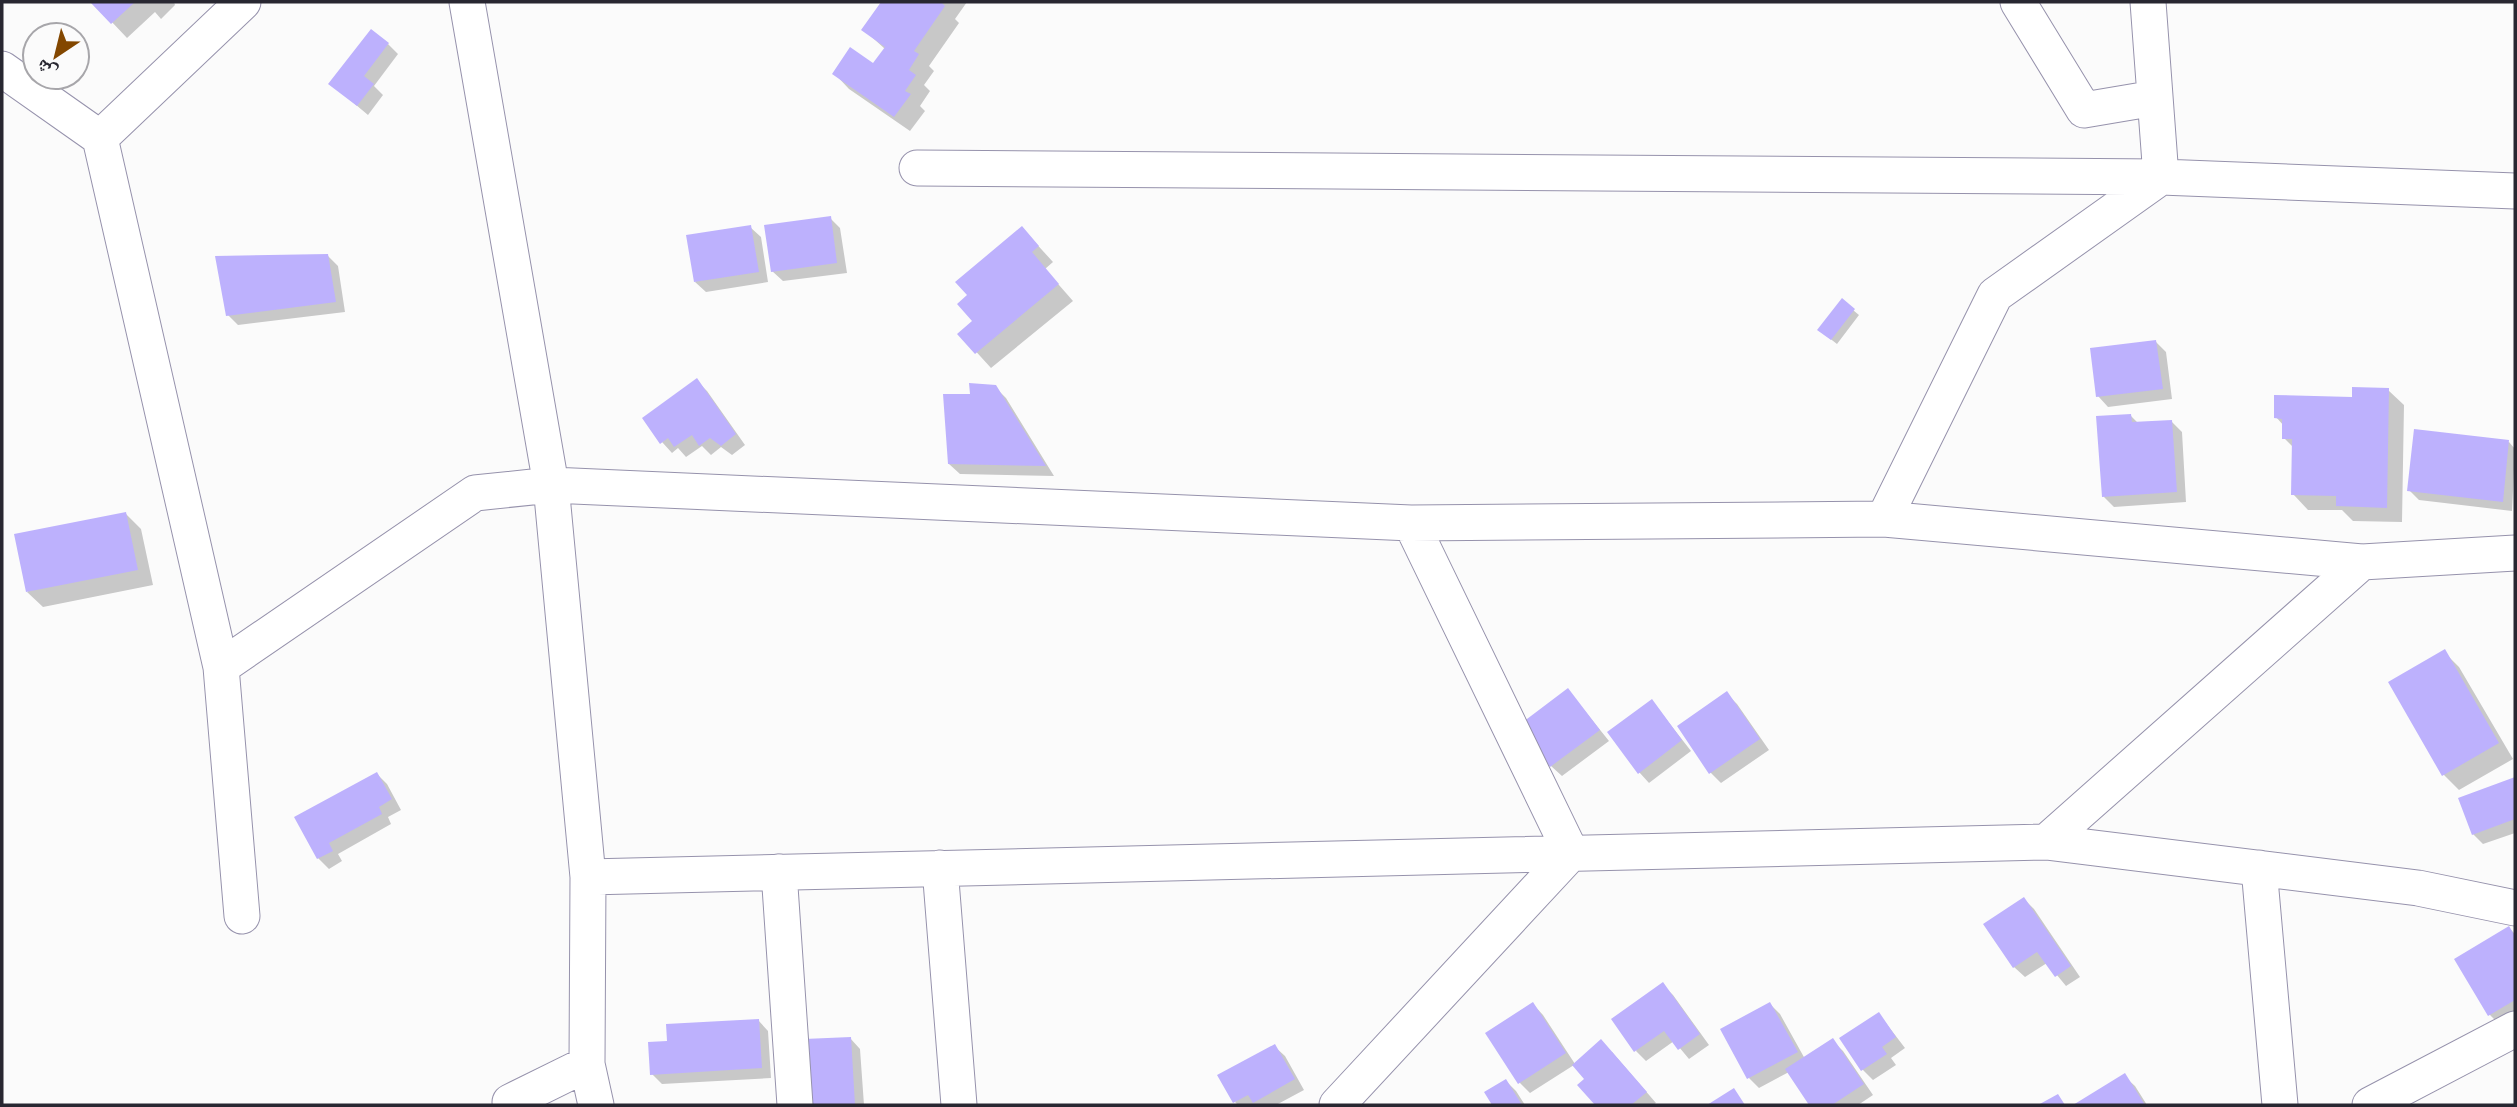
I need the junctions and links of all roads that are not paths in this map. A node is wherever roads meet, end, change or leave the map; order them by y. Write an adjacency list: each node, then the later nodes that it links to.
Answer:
1 (243, 2): 7 (street)
2 (467, 2): 11 (street)
3 (2018, 2): 6 (street)
4 (2148, 2): 6 (street)
5 (2, 69): 7 (street)
6 (2155, 98): 9 (street)
7 (100, 138): 16 (street)
8 (917, 168): 9 (street)
9 (2161, 177): 10 (street); 12 (street)
10 (2515, 191)
11 (551, 485): 13 (street); 16 (street); 22 (street)
12 (1884, 519): 13 (street); 15 (street)
13 (1411, 523): 18 (street)
14 (2515, 553): 15 (street)
15 (2362, 562): 17 (street)
16 (221, 667): 24 (street)
17 (2046, 842): 18 (street); 20 (street)
18 (1571, 853): 19 (street); 31 (street)
19 (940, 868): 21 (street); 30 (street)
20 (2259, 868): 23 (street); 32 (street)
21 (779, 872): 22 (street); 29 (street)
22 (588, 877): 26 (street)
23 (2515, 908)
24 (242, 916)
25 (2515, 1029): 33 (street)
26 (587, 1065): 27 (street); 28 (street)
27 (510, 1102)
28 (596, 1105)
29 (795, 1105)
30 (959, 1105)
31 (1337, 1105)
32 (2280, 1105)
33 (2370, 1105)

